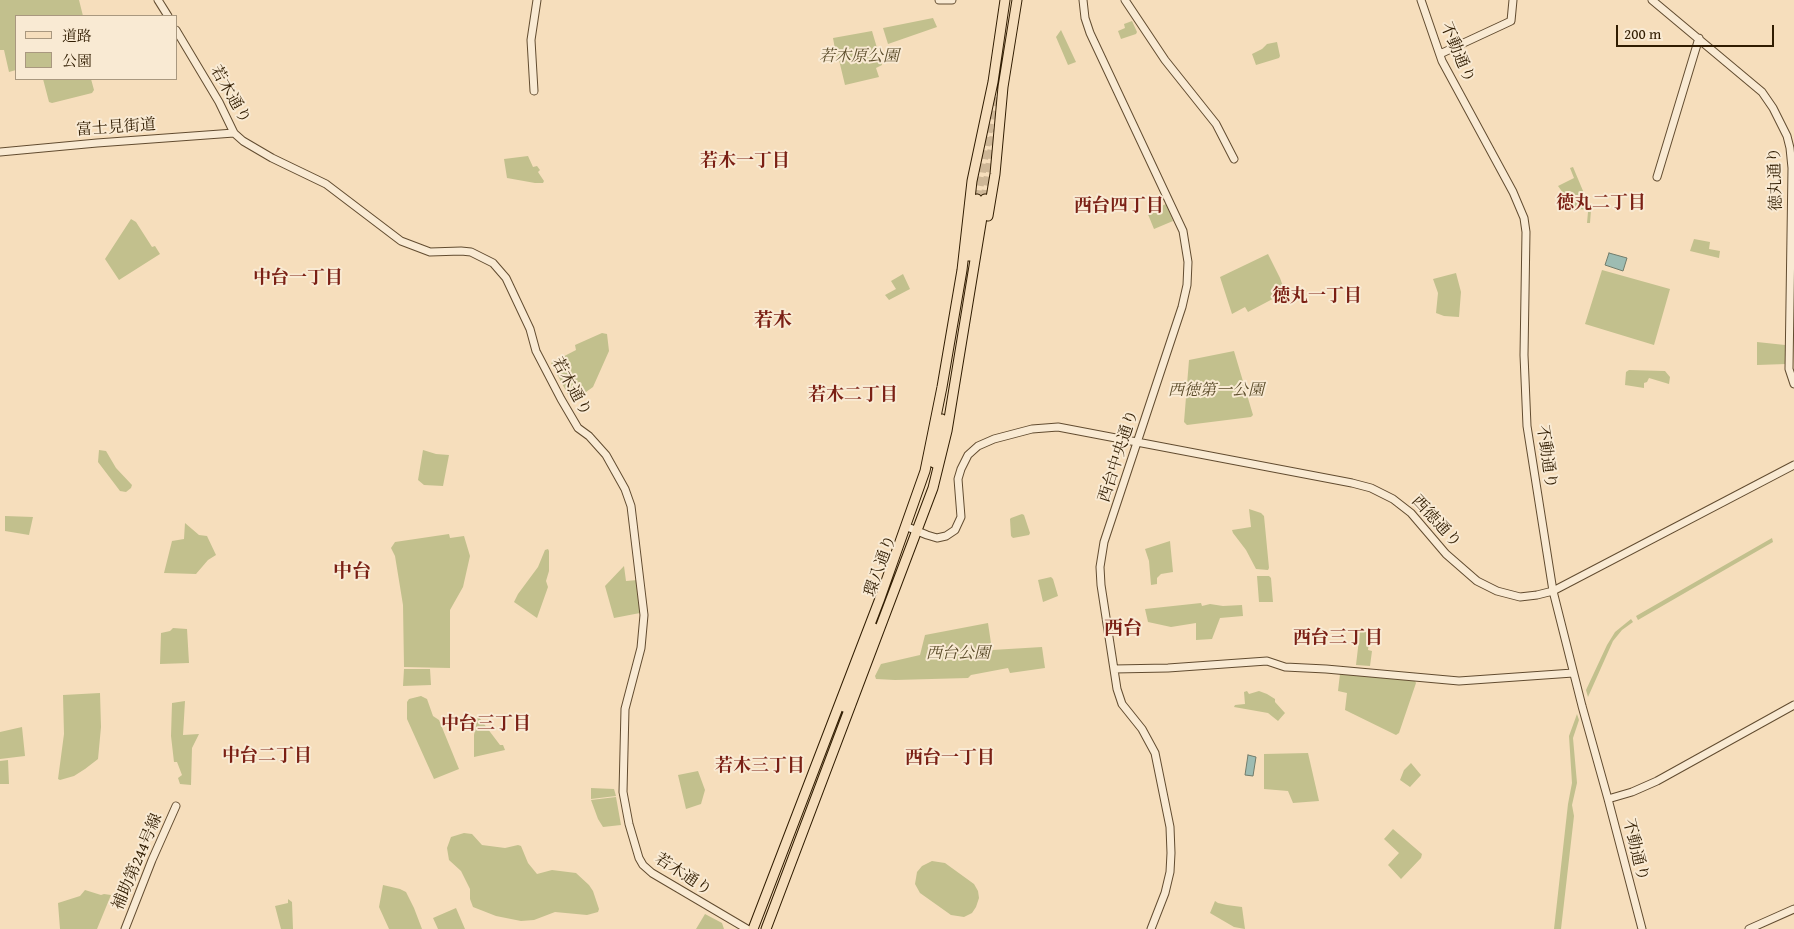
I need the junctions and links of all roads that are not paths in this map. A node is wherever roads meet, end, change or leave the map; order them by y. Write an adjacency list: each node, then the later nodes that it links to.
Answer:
1 (158, 0): 12 (street)
2 (537, 0): 16 (street)
3 (939, 0): 4 (street)
4 (952, 0)
5 (1005, 0): 17 (main road)
6 (1017, 0): 18 (main road)
7 (1083, 0): 27 (street, 西台中央通り)
8 (1125, 0): 21 (street)
9 (1421, 0): 15 (street, 不動通り)
10 (1513, 0): 15 (street)
11 (1652, 0): 14 (street, 徳丸通り)
12 (167, 15)
13 (178, 33): 19 (street, 若木通り)
14 (1699, 38): 22 (street); 26 (street, 徳丸通り)
15 (1440, 54): 30 (street, 不動通り)
16 (534, 91)
17 (990, 98): 18 (main road); 23 (main road)
18 (1002, 102): 24 (main road)
19 (234, 133): 20 (street, 富士見街道); 40 (street, 若木通り)
20 (0, 152)
21 (1234, 159)
22 (1657, 177)
23 (964, 271): 24 (main road, 環八通り); 25 (main road, 環八通り); 25 (main road)
24 (967, 312): 29 (main road, 環八通り)
25 (952, 342): 29 (main road, 環八通り); 34 (main road)
26 (1794, 384)
27 (1138, 442): 29 (street, 西徳通り); 30 (street, 西徳通り); 31 (street, 西台中央通り)
28 (1794, 464): 30 (street, 西徳通り)
29 (914, 530): 34 (main road, 環八通り); 34 (main road, 環八通り)
30 (1553, 591): 32 (street, 不動通り)
31 (1114, 669): 32 (street); 45 (street, 西台中央通り)
32 (1574, 673): 35 (street, 不動通り)
33 (1794, 705): 35 (street)
34 (824, 770): 37 (main road, 環八通り); 37 (main road); 37 (main road)
35 (1608, 799): 46 (street, 不動通り)
36 (176, 806): 39 (street, 補助第244号線)
37 (801, 828): 41 (main road); 42 (main road, 環八通り); 43 (main road, 環八通り); 44 (main road)
38 (1794, 909): 47 (street)
39 (125, 929)
40 (747, 929)
41 (753, 929)
42 (758, 929)
43 (766, 929)
44 (772, 929)
45 (1151, 929)
46 (1642, 929)
47 (1749, 929)

